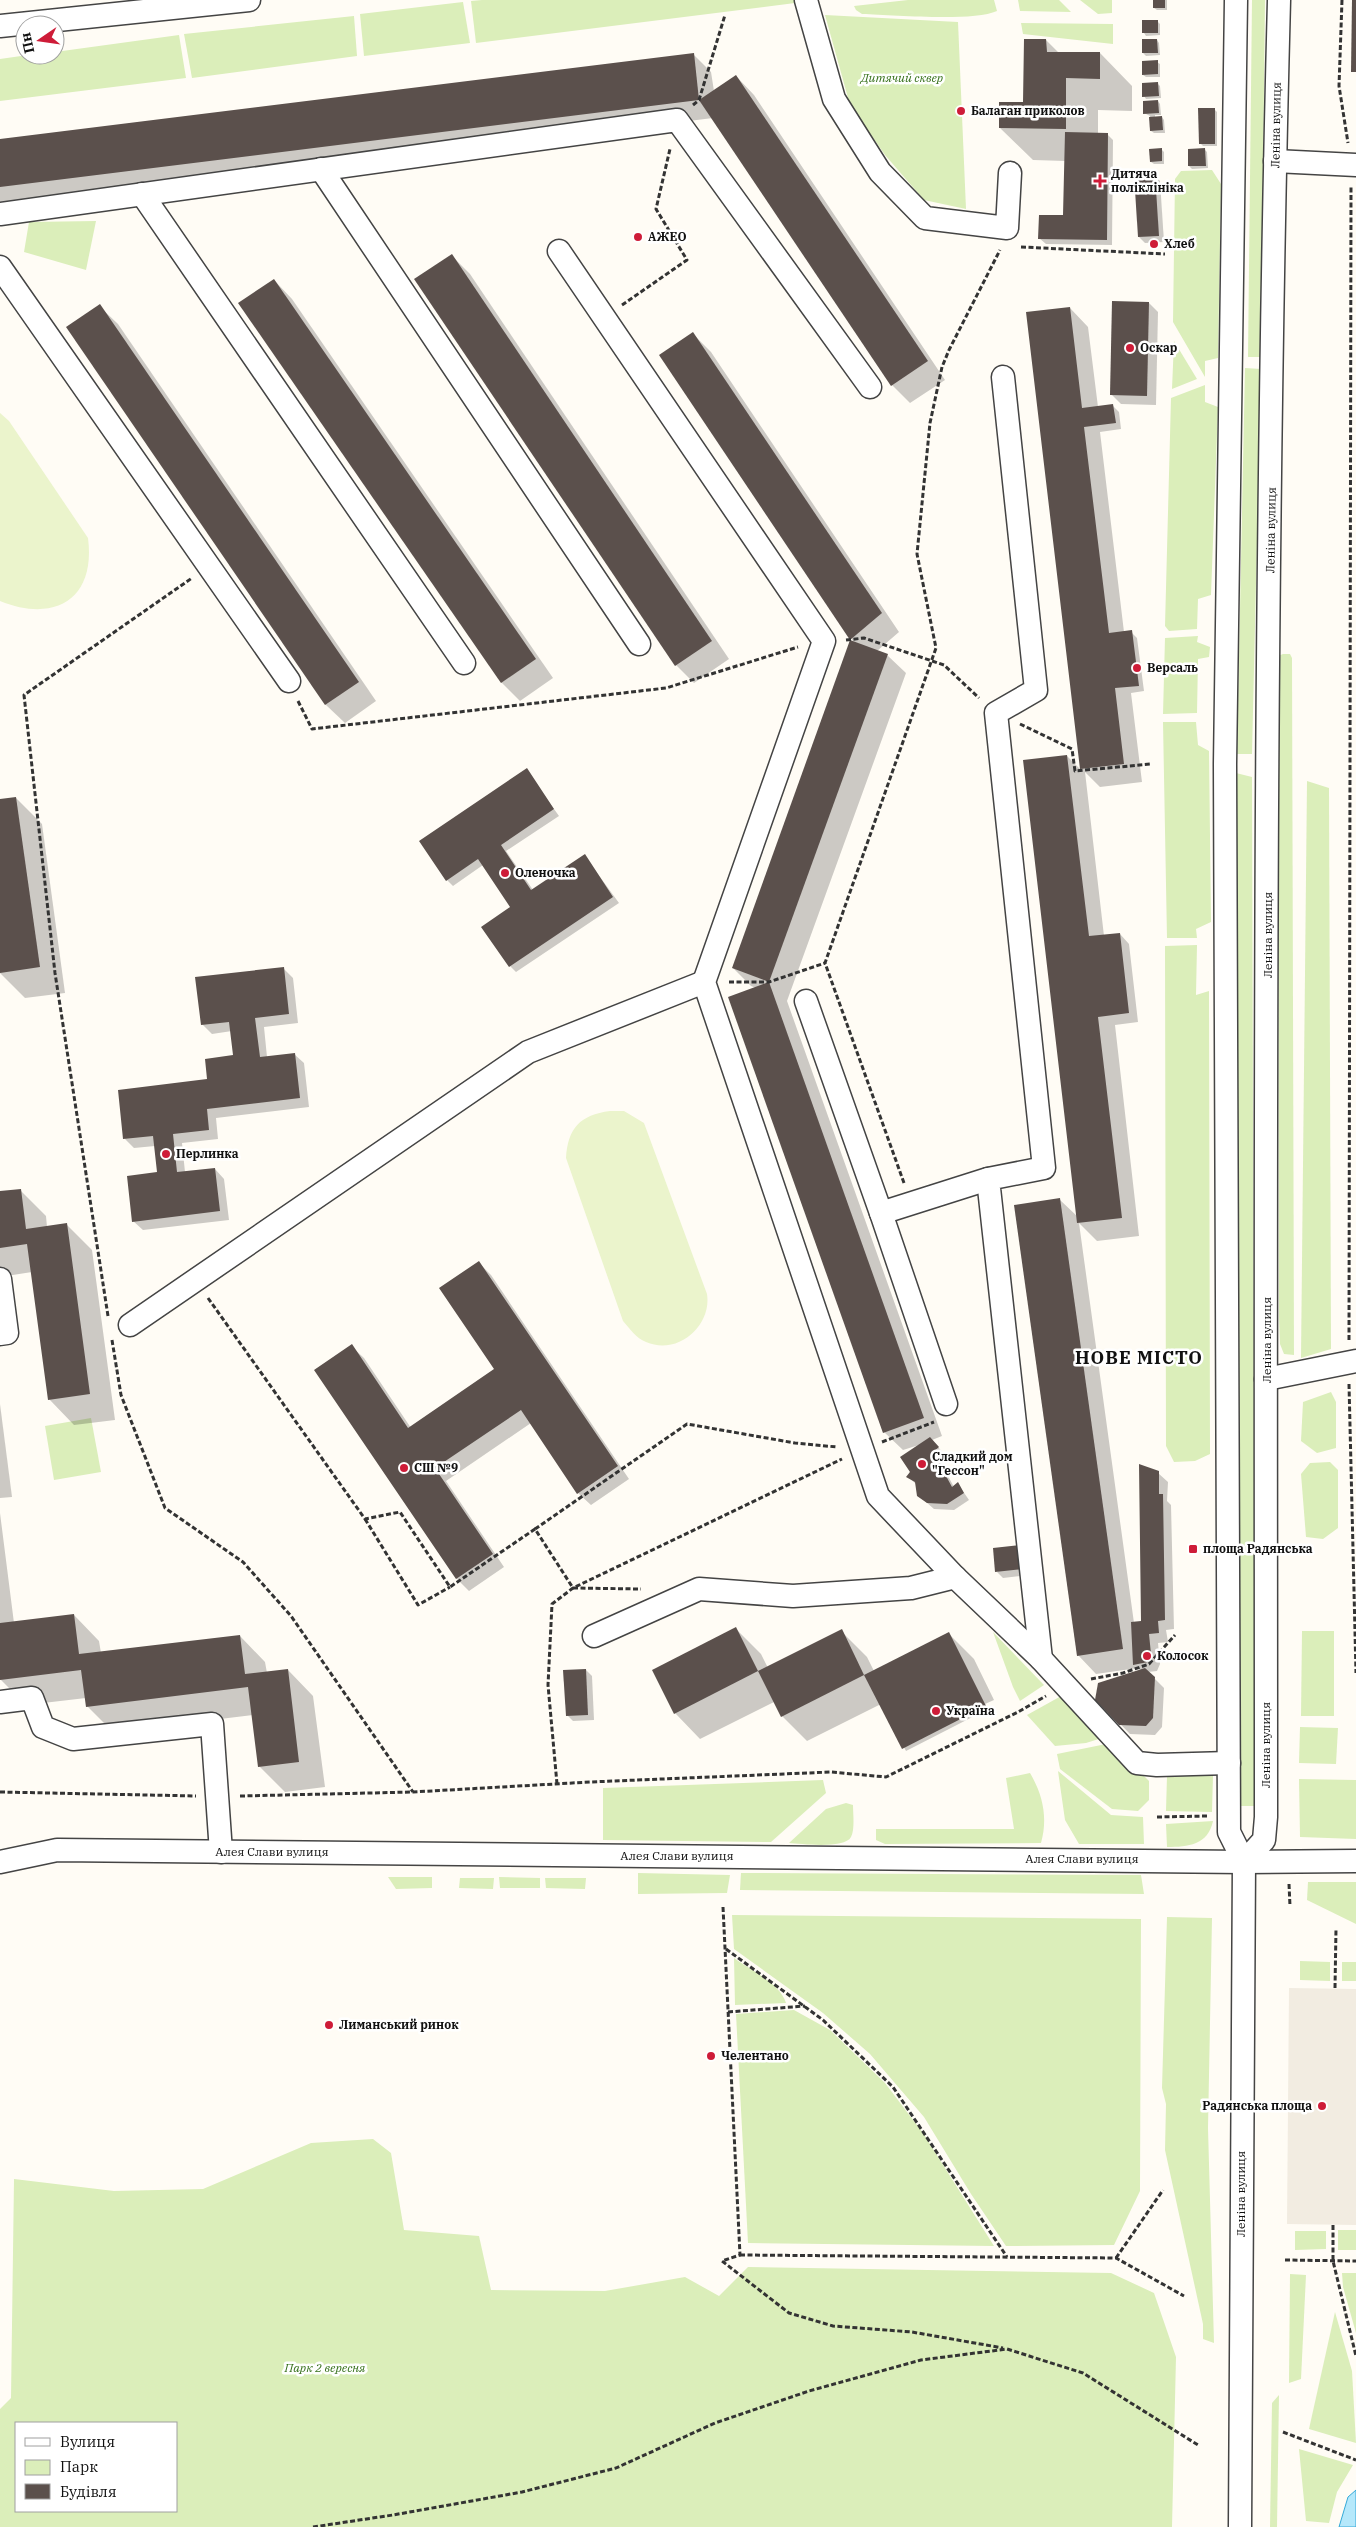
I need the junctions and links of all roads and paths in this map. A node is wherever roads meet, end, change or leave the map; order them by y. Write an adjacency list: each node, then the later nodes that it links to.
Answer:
1 (249, 0): 7 (street)
2 (806, 0): 12 (street)
3 (1236, 0): 57 (street, Леніна вулиця)
4 (1279, 0): 9 (street, Леніна вулиця)
5 (1342, 0): 10 (path)
6 (725, 15): 8 (path)
7 (0, 26)
8 (677, 120): 11 (street); 20 (path); 22 (street)
9 (1275, 161): 10 (street); 42 (street, Леніна вулиця)
10 (1354, 165): 41 (path)
11 (321, 170): 13 (street); 25 (street)
12 (1010, 173)
13 (142, 194): 14 (street); 27 (street)
14 (0, 214)
15 (1003, 246): 26 (path)
16 (1012, 246): 18 (path)
17 (559, 251): 20 (street)
18 (1165, 254)
19 (0, 267): 23 (street)
20 (604, 317): 24 (street)
21 (1003, 377): 29 (street)
22 (870, 387)
23 (208, 566): 28 (street); 39 (path)
24 (824, 641): 26 (path); 28 (path); 32 (street)
25 (638, 644)
26 (932, 662): 29 (path); 31 (path)
27 (464, 663)
28 (289, 681)
29 (996, 713): 30 (path); 34 (street)
30 (1151, 764)
31 (825, 963): 32 (path); 35 (path)
32 (704, 982): 38 (street); 44 (street)
33 (806, 1001): 36 (street)
34 (988, 1179): 35 (street); 53 (street)
35 (911, 1203): 36 (street)
36 (881, 1213): 43 (street)
37 (0, 1279): 40 (street)
38 (196, 1280): 39 (street); 45 (path)
39 (117, 1329): 60 (path)
40 (0, 1334)
41 (1352, 1361): 42 (street); 54 (path)
42 (1266, 1379): 65 (street, Леніна вулиця)
43 (946, 1404): 44 (path)
44 (862, 1449): 46 (path); 47 (street); 49 (path)
45 (365, 1519): 48 (path); 48 (path)
46 (535, 1529): 48 (path); 49 (path)
47 (955, 1577): 52 (street); 53 (street)
48 (450, 1587)
49 (573, 1588): 50 (path); 58 (path)
50 (650, 1589)
51 (1175, 1635): 55 (path)
52 (594, 1636)
53 (1041, 1659): 55 (street)
54 (1356, 1673)
55 (1064, 1684): 57 (street); 58 (path)
56 (0, 1702): 61 (street)
57 (1229, 1763): 65 (street, Леніна вулиця)
58 (557, 1784): 60 (path)
59 (0, 1792): 61 (path)
60 (413, 1792): 61 (path)
61 (217, 1797): 62 (street)
62 (221, 1852): 64 (street, Алея Слави вулиця); 65 (street, Алея Слави вулиця)
63 (1356, 1861): 65 (street, Алея Слави вулиця)
64 (0, 1862)
65 (1244, 1862): 87 (street, Леніна вулиця)
66 (723, 1907): 68 (path)
67 (1336, 1929): 69 (path)
68 (726, 1949): 70 (path); 71 (path)
69 (1335, 1988)
70 (805, 2006): 71 (path); 75 (path)
71 (728, 2012): 74 (path)
72 (1163, 2190): 76 (path)
73 (1333, 2225): 78 (path)
74 (740, 2255): 75 (path); 81 (path)
75 (1007, 2257): 76 (path)
76 (1116, 2258): 80 (path)
77 (1285, 2260): 78 (path)
78 (1333, 2261): 79 (path); 82 (path)
79 (1356, 2261)
80 (1184, 2296)
81 (1006, 2349): 84 (path); 86 (path)
82 (1356, 2356)
83 (1283, 2432): 85 (path)
84 (1198, 2445)
85 (1356, 2460)
86 (312, 2527)
87 (1240, 2527)

